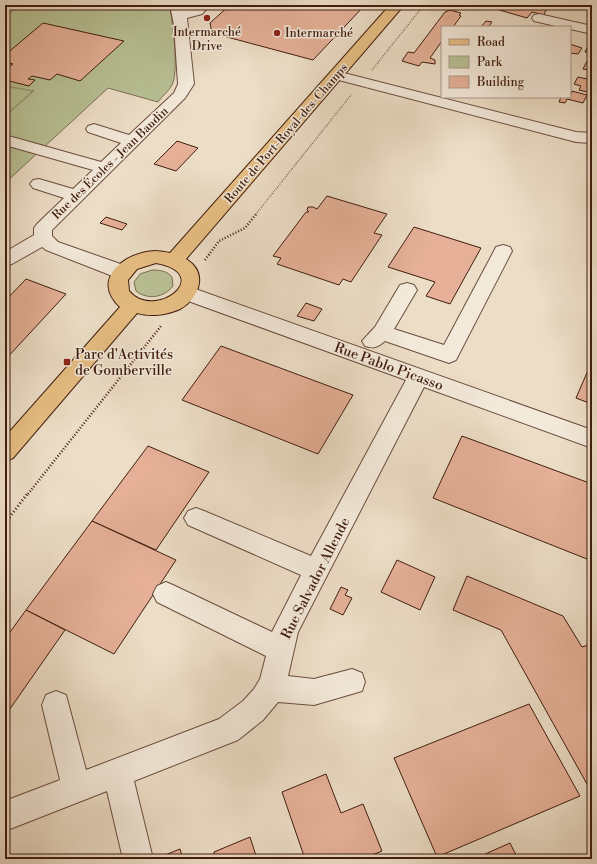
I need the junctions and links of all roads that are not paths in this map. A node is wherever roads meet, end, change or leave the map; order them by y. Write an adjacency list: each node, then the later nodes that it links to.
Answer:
1 (203, 5): 3 (street)
2 (397, 5): 6 (main road, Route de Port-Royal-des-Champs)
3 (178, 10): 10 (street, Rue des Écoles - Jean Baudin)
4 (539, 18): 5 (street)
5 (592, 30)
6 (336, 75): 8 (street); 17 (main road, Route de Port-Royal-des-Champs)
7 (94, 129): 10 (street)
8 (592, 138)
9 (5, 140): 11 (street)
10 (132, 141): 11 (street, Rue des Écoles - Jean Baudin)
11 (105, 168): 13 (street, Rue des Écoles - Jean Baudin)
12 (39, 184): 13 (street)
13 (75, 196): 14 (street, Rue des Écoles - Jean Baudin)
14 (43, 238): 16 (street); 18 (street)
15 (503, 251): 22 (street)
16 (5, 260)
17 (175, 260): 18 (main road); 20 (main road)
18 (122, 272): 21 (main road)
19 (406, 290): 22 (street)
20 (187, 293): 21 (main road); 23 (street, Rue Pablo Picasso)
21 (133, 305): 26 (main road)
22 (382, 332): 23 (street)
23 (360, 356): 24 (street, Rue Pablo Picasso)
24 (418, 377): 25 (street, Rue Pablo Picasso); 28 (street, Rue Salvador Allende)
25 (592, 439)
26 (5, 452)
27 (196, 518): 28 (street)
28 (318, 571): 30 (street, Rue Salvador Allende)
29 (166, 594): 30 (street)
30 (279, 649): 32 (street, Rue Salvador Allende)
31 (352, 682): 32 (street)
32 (271, 688): 34 (street, Rue Salvador Allende)
33 (56, 705): 35 (street)
34 (117, 772): 35 (street, Rue Salvador Allende); 37 (street)
35 (76, 788): 36 (street, Rue Salvador Allende)
36 (5, 816)
37 (138, 859)

